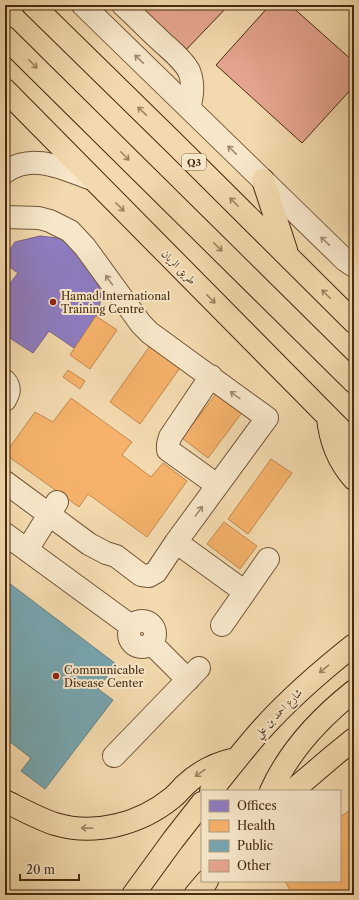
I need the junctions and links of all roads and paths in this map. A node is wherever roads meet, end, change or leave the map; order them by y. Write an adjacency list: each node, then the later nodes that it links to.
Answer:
1 (33, 5): 11 (main road, Q3, one-way to 1)
2 (83, 5): 6 (street, one-way to 2)
3 (123, 5): 6 (street)
4 (5, 37): 16 (main road, one-way to 16)
5 (5, 90): 8 (main road, طريق الريان)
6 (188, 108): 9 (street, one-way to 6)
7 (5, 172): 8 (street)
8 (92, 180): 18 (main road, طريق الريان, one-way to 18)
9 (263, 180): 11 (main road); 12 (street, one-way to 9)
10 (5, 217): 14 (street, one-way to 10)
11 (288, 255): 13 (main road, Q3, one-way to 11)
12 (354, 266)
13 (354, 322)
14 (211, 376): 23 (street); 23 (street, one-way to 14)
15 (5, 381): 17 (street)
16 (354, 382)
17 (5, 400)
18 (328, 417): 19 (main road, طريق الريان); 21 (main road)
19 (354, 443)
20 (5, 467): 24 (street)
21 (354, 479)
22 (5, 482): 24 (street)
23 (218, 485): 26 (street, one-way to 23)
24 (53, 508): 26 (street); 27 (street)
25 (5, 534): 27 (street)
26 (176, 542): 29 (street)
27 (27, 550): 34 (street)
28 (268, 559): 29 (street)
29 (245, 592): 30 (street)
30 (222, 625)
31 (354, 645): 35 (main road, شارع احمد بن علي, one-way to 35)
32 (354, 691): 37 (main road)
33 (354, 739): 38 (main road)
34 (114, 756)
35 (236, 760): 36 (main road, شارع احمد بن علي); 39 (main road, one-way to 39)
36 (212, 790)
37 (272, 790)
38 (293, 790)
39 (5, 801)
40 (201, 804): 42 (main road)
41 (206, 882): 43 (main road)
42 (133, 895)
43 (195, 895)

